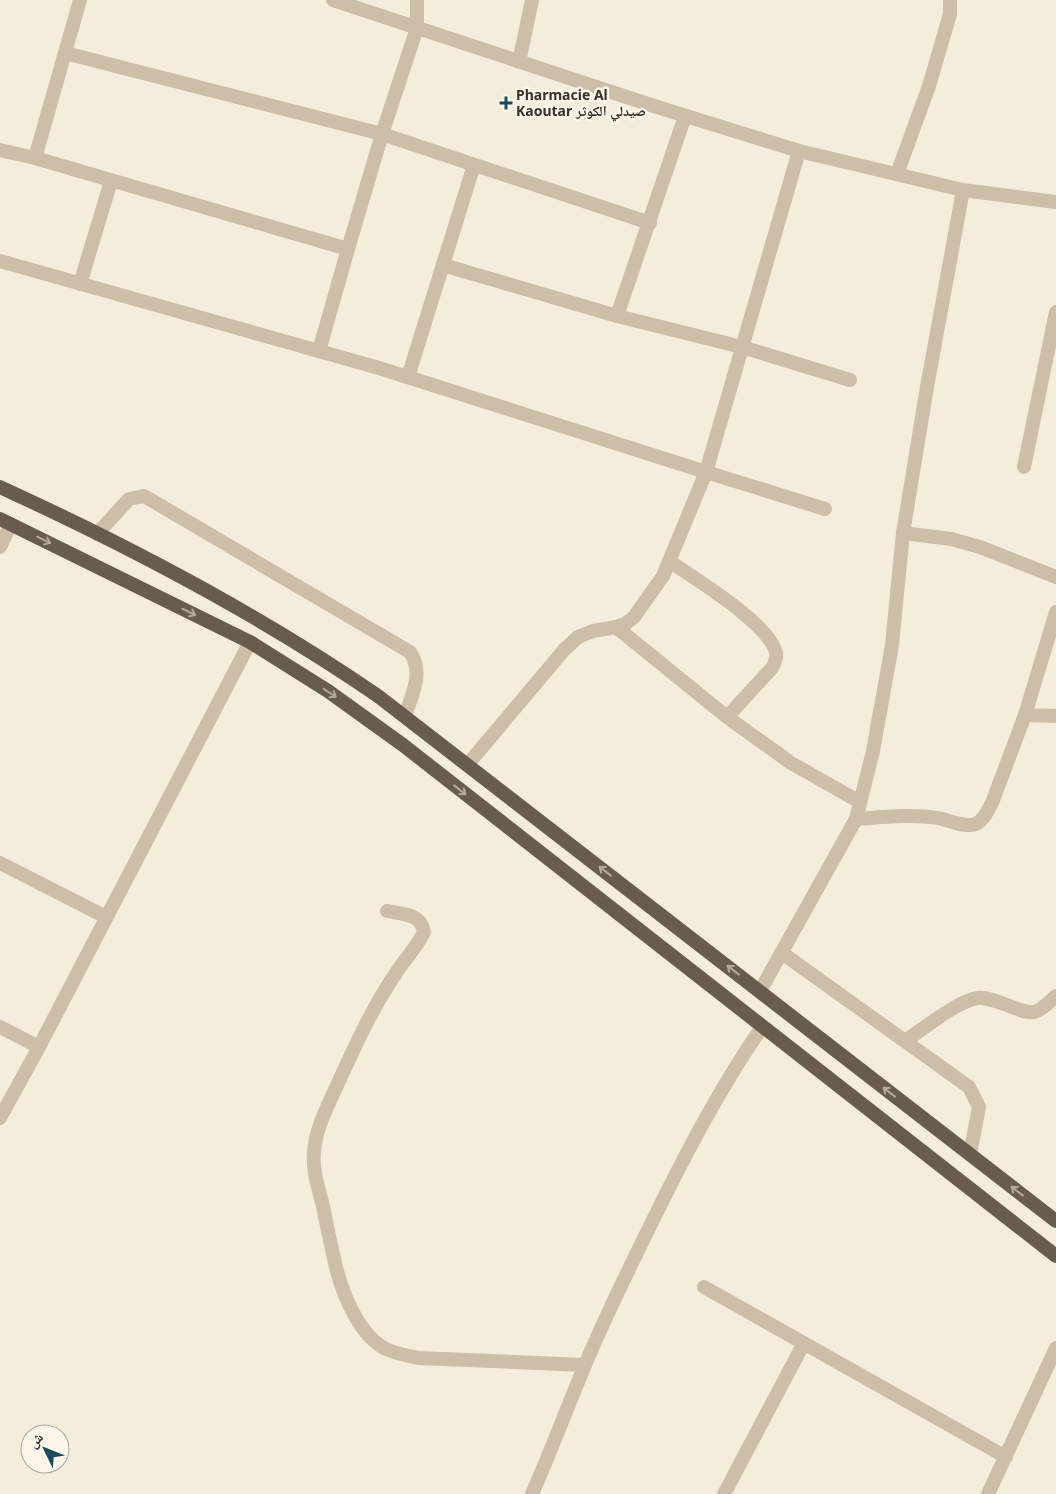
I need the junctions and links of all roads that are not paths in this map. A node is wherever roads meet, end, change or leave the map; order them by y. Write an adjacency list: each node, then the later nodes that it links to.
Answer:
1 (80, 0): 7 (street)
2 (333, 0): 6 (street)
3 (417, 0): 6 (street)
4 (532, 0): 8 (street)
5 (950, 0): 15 (street)
6 (417, 28): 8 (street); 10 (street)
7 (65, 53): 10 (street); 13 (street)
8 (519, 62): 9 (street)
9 (685, 116): 12 (street); 19 (street)
10 (382, 134): 14 (street); 20 (street)
11 (0, 150): 13 (street)
12 (799, 151): 15 (street); 26 (street)
13 (35, 158): 16 (street)
14 (474, 165): 19 (street); 22 (street)
15 (897, 174): 17 (street)
16 (111, 181): 20 (street); 23 (street)
17 (963, 190): 18 (street); 35 (street)
18 (1056, 202)
19 (650, 223): 25 (street)
20 (348, 249): 27 (street)
21 (0, 261): 23 (street)
22 (443, 265): 25 (street); 28 (street)
23 (80, 284): 27 (street)
24 (1056, 312): 30 (street)
25 (617, 316): 26 (street)
26 (742, 347): 29 (street); 31 (street)
27 (319, 351): 28 (street)
28 (408, 377): 31 (street)
29 (850, 380)
30 (1024, 467)
31 (706, 472): 33 (street); 38 (street)
32 (0, 487): 36 (highway)
33 (825, 509)
34 (6, 522): 37 (street); 42 (highway, one-way to 42)
35 (903, 533): 39 (street); 48 (street)
36 (97, 534): 44 (highway); 44 (street)
37 (0, 547)
38 (669, 561): 41 (street); 46 (street)
39 (1056, 577)
40 (1056, 612): 43 (street)
41 (616, 627): 46 (street); 47 (street)
42 (250, 642): 52 (street); 57 (highway, one-way to 57)
43 (1025, 715): 45 (street); 49 (street)
44 (405, 716): 47 (highway)
45 (1056, 716)
46 (727, 717): 48 (street)
47 (468, 764): 54 (highway, one-way to 47)
48 (860, 802): 49 (street)
49 (856, 819): 53 (street)
50 (0, 863): 52 (street)
51 (387, 911): 67 (street)
52 (106, 917): 59 (street)
53 (782, 953): 54 (street); 58 (street)
54 (760, 991): 61 (highway, one-way to 54)
55 (1056, 996): 58 (street)
56 (0, 1027): 59 (street)
57 (762, 1027): 63 (highway); 67 (street)
58 (905, 1041): 61 (street)
59 (39, 1047): 60 (street)
60 (0, 1118)
61 (970, 1154): 62 (highway, one-way to 61)
62 (1056, 1221)
63 (1056, 1256)
64 (704, 1287): 65 (street)
65 (804, 1343): 68 (street); 70 (street)
66 (1056, 1348): 68 (street)
67 (585, 1365): 69 (street)
68 (1006, 1457): 71 (street)
69 (532, 1494)
70 (724, 1494)
71 (988, 1494)

